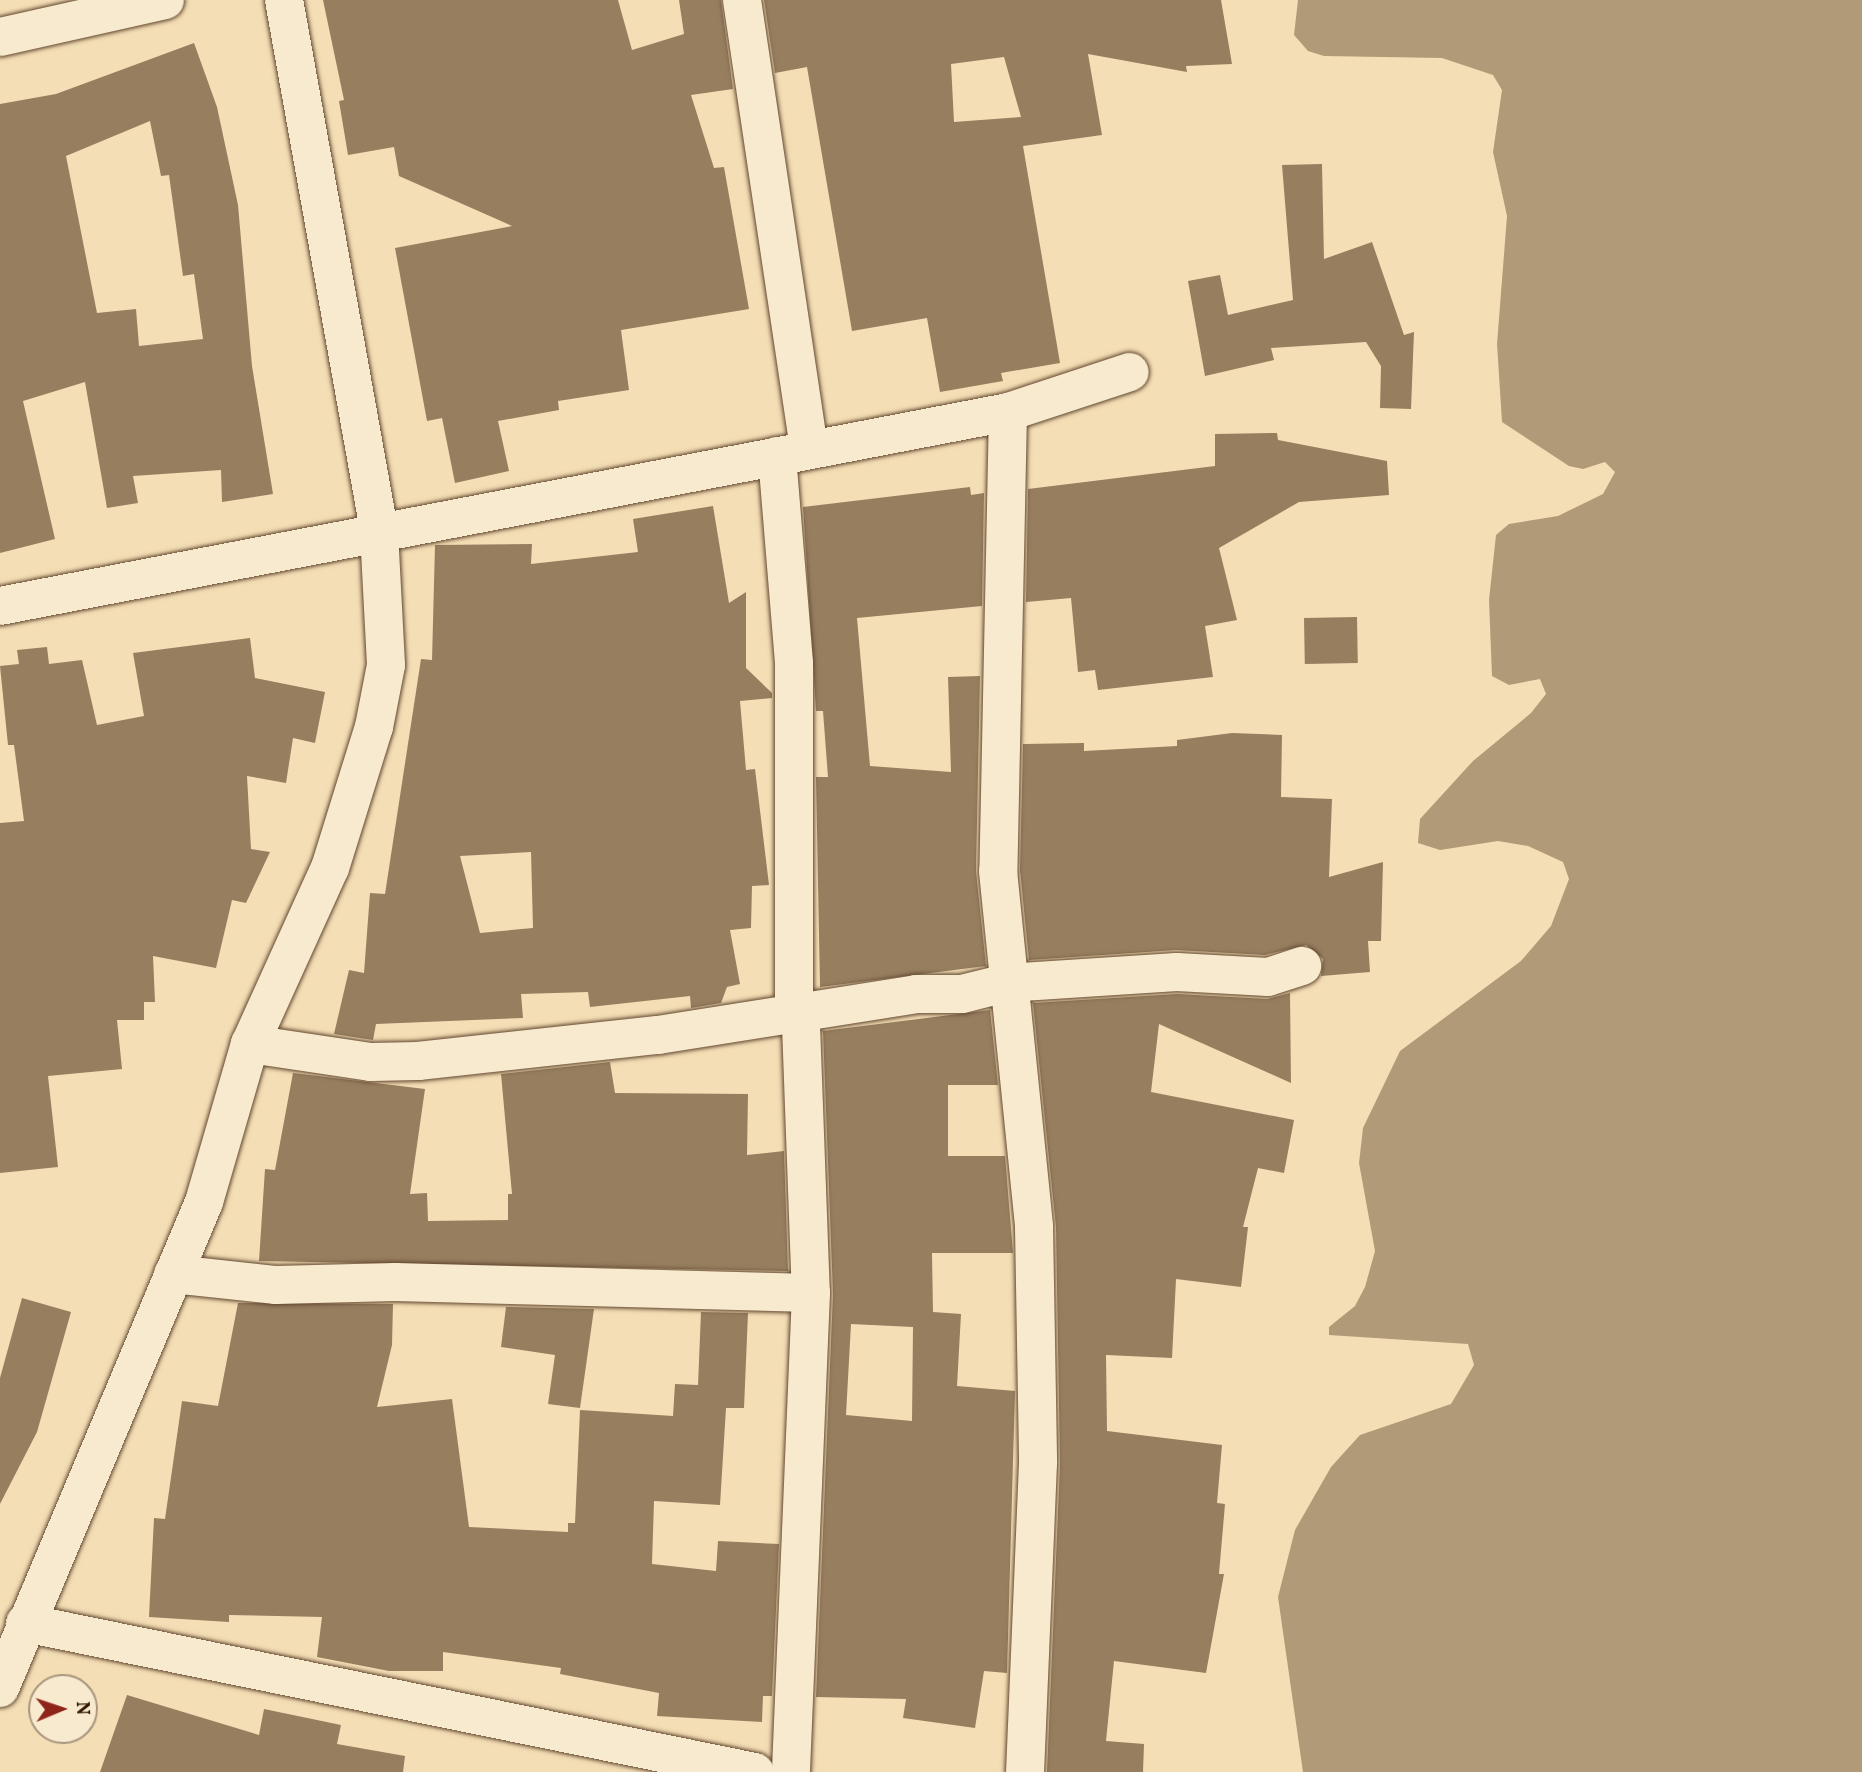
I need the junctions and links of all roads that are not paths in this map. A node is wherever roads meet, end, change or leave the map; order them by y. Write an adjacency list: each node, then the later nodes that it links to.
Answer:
1 (166, 0): 4 (street)
2 (284, 0): 8 (street)
3 (742, 0): 7 (street)
4 (0, 37)
5 (1130, 373): 6 (street)
6 (1008, 412): 7 (street); 11 (street)
7 (793, 453): 8 (street); 12 (street)
8 (379, 530): 9 (street); 13 (street)
9 (0, 606)
10 (1303, 966): 11 (street)
11 (1006, 983): 12 (street); 20 (street)
12 (794, 1014): 13 (street); 15 (street)
13 (250, 1044): 14 (street)
14 (173, 1273): 15 (street); 16 (street)
15 (811, 1293): 19 (street)
16 (25, 1623): 17 (street); 18 (street)
17 (0, 1688)
18 (755, 1772)
19 (791, 1772)
20 (1025, 1772)

